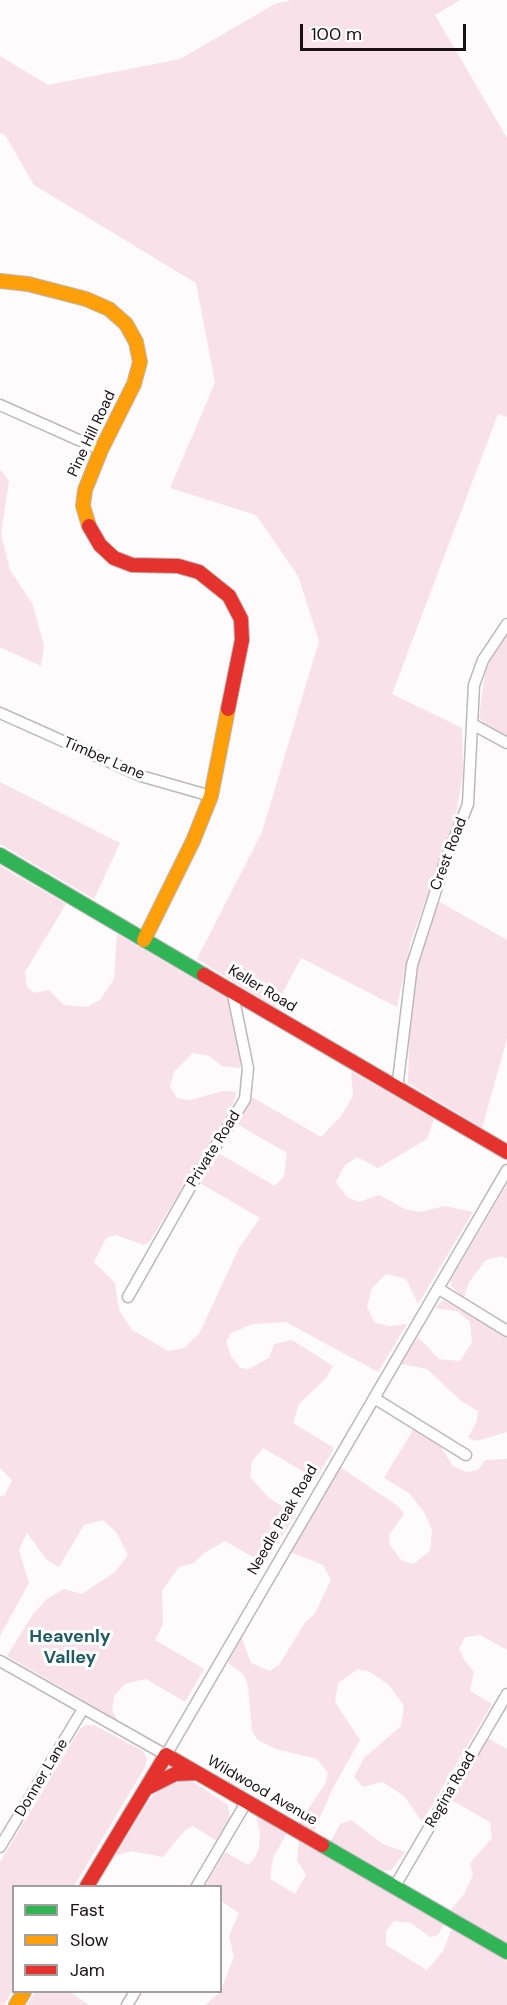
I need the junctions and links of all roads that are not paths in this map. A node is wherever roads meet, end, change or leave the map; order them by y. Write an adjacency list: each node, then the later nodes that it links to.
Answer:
1 (0, 281): 3 (street, Pine Hill Road)
2 (0, 405): 3 (street)
3 (101, 450): 8 (street, Pine Hill Road)
4 (507, 624): 6 (street, Crest Road)
5 (0, 713): 8 (street, Timber Lane)
6 (472, 724): 7 (street); 12 (street, Crest Road)
7 (507, 743)
8 (211, 796): 10 (street, Pine Hill Road)
9 (0, 855): 10 (street, Keller Road)
10 (144, 940): 11 (street, Keller Road)
11 (232, 990): 12 (street, Keller Road); 16 (street, Private Road)
12 (398, 1089): 13 (street, Keller Road)
13 (507, 1152)
14 (507, 1170): 15 (street, Needle Peak Road)
15 (439, 1289): 17 (street); 18 (street, Needle Peak Road)
16 (128, 1297)
17 (507, 1331)
18 (374, 1398): 19 (street); 23 (street, Needle Peak Road)
19 (466, 1455)
20 (0, 1661): 22 (street, Wildwood Avenue)
21 (507, 1694): 30 (street, Regina Road)
22 (83, 1709): 23 (street, Wildwood Avenue); 27 (street, Donner Lane)
23 (165, 1755): 24 (street, Wildwood Avenue); 25 (street, Needle Peak Road)
24 (196, 1773): 25 (street); 26 (street, Wildwood Avenue)
25 (143, 1792): 28 (street, Needle Peak Road)
26 (247, 1801): 29 (street); 30 (street, Wildwood Avenue)
27 (0, 1847)
28 (88, 1885)
29 (198, 1885)
30 (395, 1886): 31 (street, Wildwood Avenue)
31 (507, 1952)

